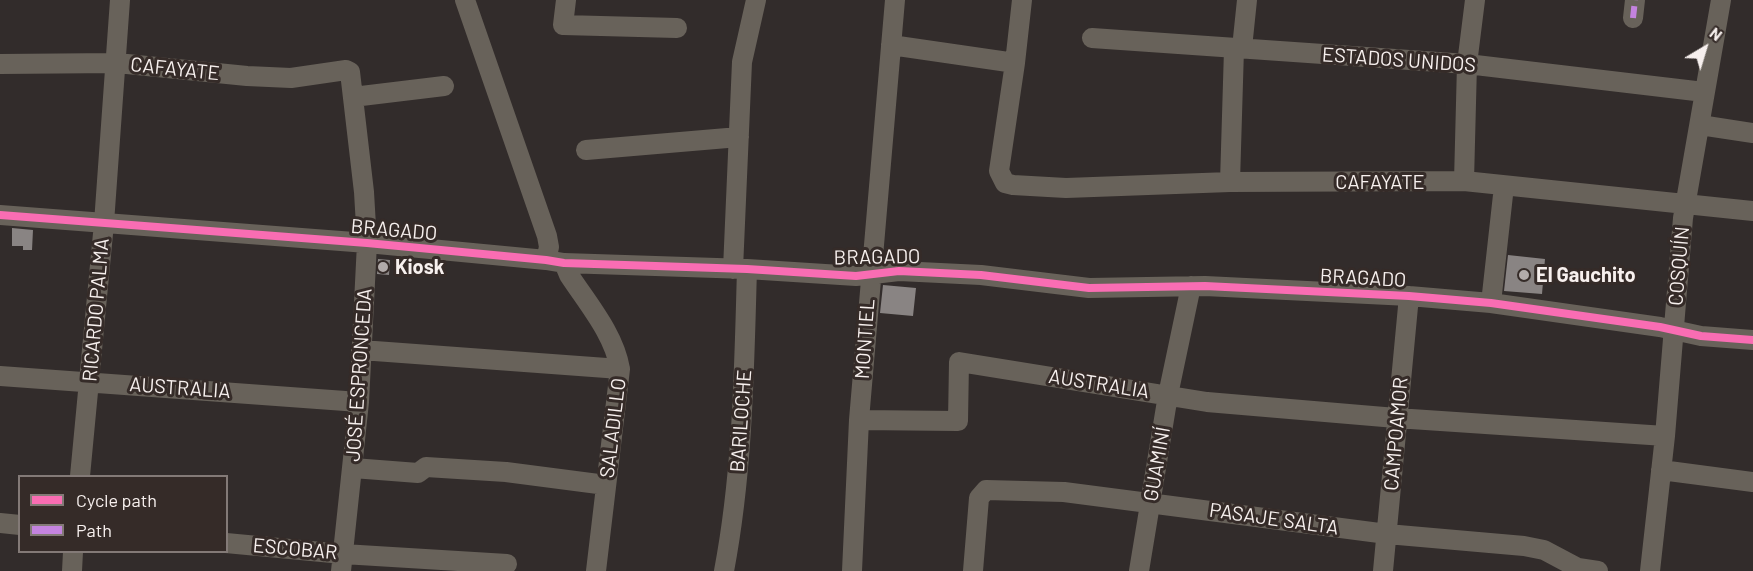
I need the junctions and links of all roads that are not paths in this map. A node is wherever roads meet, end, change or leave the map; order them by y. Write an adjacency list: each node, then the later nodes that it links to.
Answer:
1 (120, 0): 14 (street, RICARDO PALMA)
2 (465, 0): 34 (street, SALADILLO)
3 (566, 0): 10 (street)
4 (756, 0): 24 (street, BARILOCHE)
5 (896, 0): 12 (street, MONTIEL)
6 (1022, 0): 15 (street)
7 (1247, 0): 13 (street)
8 (1475, 0): 17 (street)
9 (1721, 0): 20 (street, COSQUÍN)
10 (677, 28)
11 (1092, 38): 13 (street, ESTADOS UNIDOS)
12 (891, 45): 15 (street); 36 (street, MONTIEL)
13 (1238, 48): 17 (street, ESTADOS UNIDOS); 26 (street)
14 (117, 63): 16 (street, CAFAYATE); 18 (street, CAFAYATE); 32 (street, RICARDO PALMA)
15 (1015, 63): 26 (street, CAFAYATE)
16 (0, 64)
17 (1467, 64): 20 (street, ESTADOS UNIDOS); 27 (street)
18 (350, 72): 21 (street, JOSÉ ESPRONCEDA)
19 (444, 86): 21 (street)
20 (1704, 92): 22 (street, COSQUÍN)
21 (353, 97): 33 (street, JOSÉ ESPRONCEDA)
22 (1700, 125): 23 (street); 29 (street, COSQUÍN)
23 (1753, 133)
24 (739, 137): 25 (street); 35 (street, BARILOCHE)
25 (586, 150)
26 (1230, 182): 27 (street, CAFAYATE)
27 (1464, 182): 28 (street, CAFAYATE)
28 (1504, 186): 29 (street, CAFAYATE); 39 (street)
29 (1685, 203): 30 (street, CAFAYATE); 40 (street, COSQUÍN)
30 (1753, 211)
31 (0, 215): 32 (street, BRAGADO)
32 (104, 223): 33 (street, BRAGADO); 45 (street, RICARDO PALMA)
33 (367, 243): 34 (street, BRAGADO); 42 (street, JOSÉ ESPRONCEDA)
34 (555, 261): 35 (street, BRAGADO); 43 (street, SALADILLO)
35 (740, 269): 36 (street, BRAGADO); 66 (street, BARILOCHE)
36 (870, 274): 37 (street, BRAGADO); 49 (street, MONTIEL)
37 (1191, 286): 38 (street, BRAGADO); 46 (street, GUAMINÍ)
38 (1409, 296): 39 (street, BRAGADO); 48 (street, CAMPOAMOR)
39 (1491, 303): 40 (street, BRAGADO)
40 (1674, 330): 41 (street, BRAGADO); 50 (street, COSQUÍN)
41 (1753, 340)
42 (361, 350): 43 (street); 47 (street, JOSÉ ESPRONCEDA)
43 (620, 369): 55 (street, SALADILLO)
44 (0, 376): 45 (street, AUSTRALIA)
45 (90, 381): 47 (street, AUSTRALIA); 53 (street, RICARDO PALMA)
46 (1168, 394): 48 (street, AUSTRALIA); 49 (street, AUSTRALIA); 56 (street, GUAMINÍ)
47 (359, 402): 51 (street, JOSÉ ESPRONCEDA)
48 (1396, 418): 50 (street, AUSTRALIA); 59 (street, CAMPOAMOR)
49 (859, 420): 67 (street, MONTIEL)
50 (1665, 436): 52 (street, COSQUÍN)
51 (353, 468): 55 (street); 62 (street, JOSÉ ESPRONCEDA)
52 (1661, 470): 54 (street); 72 (street, COSQUÍN)
53 (80, 475)
54 (1753, 482)
55 (606, 485): 65 (street, SALADILLO)
56 (1150, 502): 59 (street, PASAJE SALTA); 68 (street, PASAJE SALTA); 69 (street, GUAMINÍ)
57 (0, 523): 58 (street)
58 (18, 525)
59 (1387, 534): 70 (street, CAMPOAMOR); 71 (street, PASAJE SALTA)
60 (228, 543): 62 (street, ESCOBAR)
61 (73, 553): 64 (street)
62 (342, 562): 63 (street, ESCOBAR)
63 (507, 564)
64 (72, 571)
65 (596, 571)
66 (724, 571)
67 (852, 571)
68 (973, 571)
69 (1139, 571)
70 (1383, 571)
71 (1598, 571)
72 (1650, 571)

